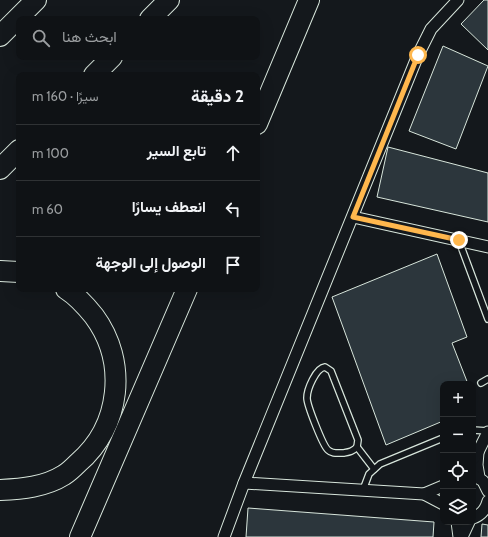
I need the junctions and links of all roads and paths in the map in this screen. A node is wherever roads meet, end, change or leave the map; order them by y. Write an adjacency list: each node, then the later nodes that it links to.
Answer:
1 (36, 0): 5 (highway)
2 (169, 0): 6 (highway)
3 (309, 0): 11 (highway)
4 (458, 0): 14 (street)
5 (20, 16)
6 (153, 16)
7 (16, 20): 8 (highway)
8 (0, 36)
9 (109, 60): 10 (highway)
10 (97, 72)
11 (260, 117)
12 (16, 153): 13 (highway)
13 (0, 169)
14 (353, 217): 15 (street); 32 (street)
15 (459, 240): 16 (street); 21 (lane)
16 (488, 247)
17 (0, 271): 18 (highway)
18 (16, 272)
19 (70, 292): 35 (highway)
20 (186, 292): 25 (highway)
21 (488, 319)
22 (488, 379): 23 (lane)
23 (481, 383)
24 (476, 430): 26 (lane)
25 (126, 431): 43 (highway); 44 (highway)
26 (488, 432): 29 (street)
27 (440, 439): 30 (lane)
28 (357, 447): 28 (lane); 30 (lane)
29 (476, 456): 31 (street)
30 (374, 469): 36 (lane)
31 (476, 476): 34 (street)
32 (244, 483): 36 (street); 45 (street)
33 (440, 487): 37 (street)
34 (487, 488)
35 (0, 490)
36 (363, 490): 37 (street)
37 (424, 494): 38 (street)
38 (440, 502)
39 (487, 506): 40 (street)
40 (476, 516)
41 (458, 525): 46 (street)
42 (467, 525): 46 (street)
43 (80, 537)
44 (93, 537)
45 (224, 537)
46 (460, 537)

